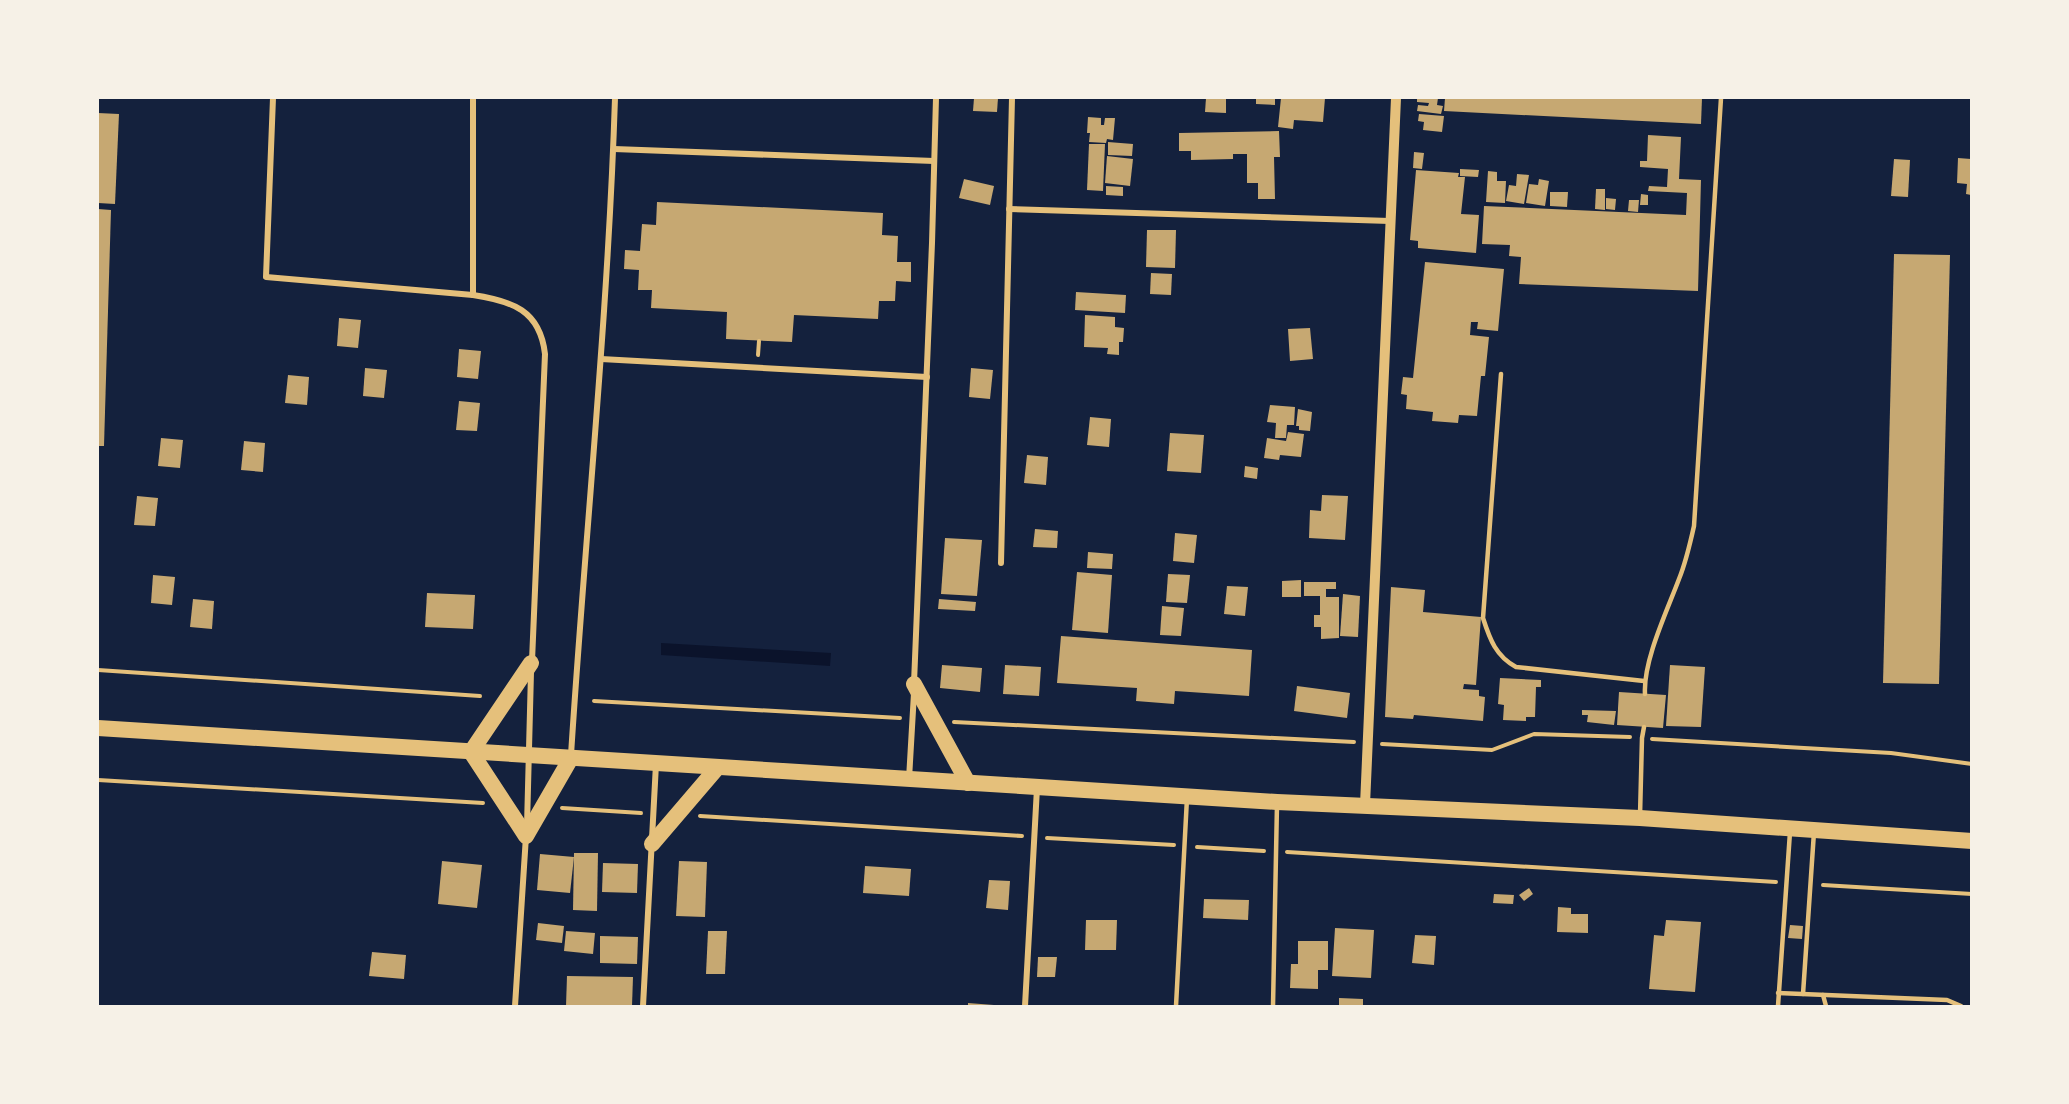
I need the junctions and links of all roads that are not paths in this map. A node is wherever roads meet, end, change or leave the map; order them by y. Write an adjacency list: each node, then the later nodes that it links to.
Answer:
1 (273, 98): 12 (street)
2 (473, 98): 12 (street)
3 (615, 98): 8 (street)
4 (936, 98): 9 (street)
5 (1012, 98): 10 (street)
6 (1396, 98): 11 (street)
7 (1721, 98): 18 (lane)
8 (614, 149): 9 (street); 13 (street)
9 (934, 161): 15 (street)
10 (1010, 209): 11 (street); 16 (street)
11 (1390, 222): 33 (street)
12 (473, 295): 17 (street)
13 (602, 359): 15 (street); 25 (street)
14 (1501, 374): 18 (lane)
15 (927, 377): 19 (street)
16 (1001, 563)
17 (531, 663): 23 (highway); 24 (street)
18 (1644, 681): 20 (lane)
19 (914, 684): 28 (street); 29 (highway)
20 (1645, 694)
21 (1644, 727): 34 (lane)
22 (98, 728): 23 (highway)
23 (471, 752): 24 (highway); 37 (highway)
24 (527, 755): 25 (highway); 37 (street)
25 (571, 758): 26 (highway); 37 (highway)
26 (656, 763): 27 (highway); 39 (street)
27 (717, 768): 28 (highway); 39 (highway)
28 (909, 780): 29 (highway)
29 (968, 783): 30 (highway)
30 (1037, 787): 31 (highway); 46 (street)
31 (1187, 796): 32 (highway); 47 (lane)
32 (1277, 802): 33 (highway); 48 (lane)
33 (1365, 805): 34 (highway)
34 (1640, 818): 35 (highway)
35 (1790, 830): 36 (highway); 40 (lane)
36 (1814, 832): 38 (highway); 41 (lane)
37 (526, 836): 44 (street)
38 (1971, 841)
39 (652, 844): 45 (street)
40 (1778, 993): 41 (lane); 49 (lane)
41 (1803, 994): 42 (lane)
42 (1823, 995): 43 (lane); 50 (lane)
43 (1899, 999): 51 (lane); 52 (lane)
44 (515, 1006)
45 (643, 1006)
46 (1025, 1006)
47 (1176, 1006)
48 (1273, 1006)
49 (1778, 1006)
50 (1826, 1006)
51 (1896, 1006)
52 (1960, 1006)

